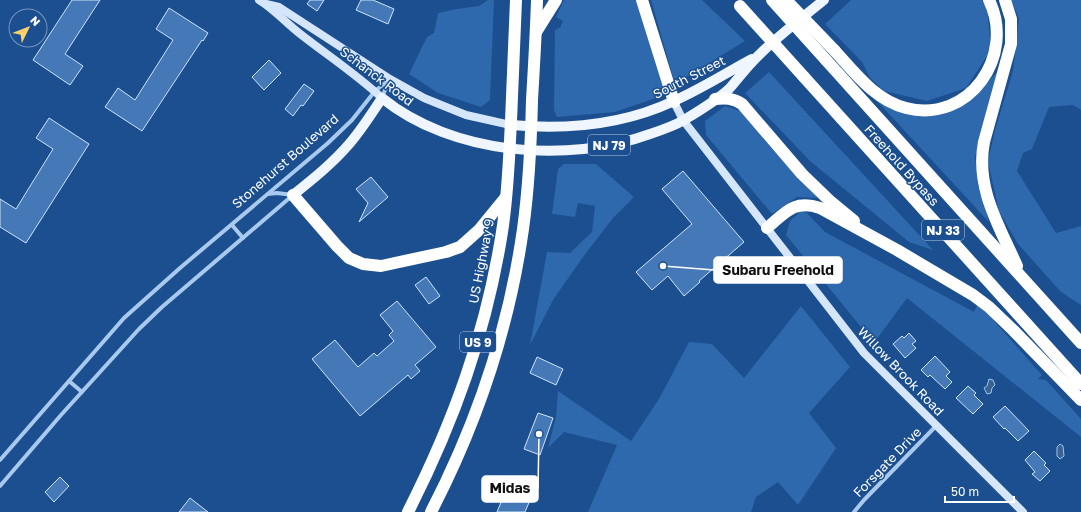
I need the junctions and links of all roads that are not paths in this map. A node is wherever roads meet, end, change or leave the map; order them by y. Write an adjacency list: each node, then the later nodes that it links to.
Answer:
1 (516, 0): 19 (highway, US Highway 9 / US 9)
2 (537, 0): 12 (highway, US 9)
3 (556, 0): 12 (highway)
4 (642, 0): 17 (highway)
5 (772, 0): 30 (highway, Freehold Bypass / NJ 33, bridge)
6 (786, 0): 8 (highway, bridge)
7 (824, 0): 13 (main road, South Street / NJ 79)
8 (989, 0)
9 (1005, 0): 30 (highway)
10 (263, 2): 14 (street, Schanck Road); 15 (street, Schanck Road)
11 (738, 3): 33 (highway, Freehold Bypass / NJ 33, bridge)
12 (536, 33): 20 (highway, US 9)
13 (759, 55): 16 (main road, South Street / NJ 79); 17 (main road, South Street / NJ 79)
14 (390, 79): 15 (street, Stonehurst Boulevard); 15 (street, Stonehurst Boulevard); 19 (street, Schanck Road)
15 (378, 95): 21 (main road, Schanck Road); 23 (street, Stonehurst Boulevard); 24 (main road, Stonehurst Boulevard)
16 (715, 99): 18 (main road, South Street / NJ 79); 28 (highway)
17 (674, 102): 18 (street, Willow Brook Road); 20 (main road, South Street / NJ 79)
18 (683, 120): 22 (main road, South Street / NJ 79); 27 (street, Willow Brook Road)
19 (511, 125): 20 (main road, South Street / NJ 79); 21 (highway, US Highway 9 / US 9)
20 (532, 127): 22 (highway, US 9)
21 (510, 148): 22 (main road, South Street / NJ 79); 25 (highway, US Highway 9 / US 9)
22 (530, 150): 40 (highway, US 9)
23 (268, 194): 24 (street); 26 (street, Stonehurst Boulevard)
24 (293, 195): 25 (highway); 29 (street, Stonehurst Boulevard)
25 (506, 197): 39 (highway, US Highway 9 / US 9)
26 (232, 225): 29 (street); 32 (street, Stonehurst Boulevard)
27 (767, 228): 28 (highway); 36 (street, Willow Brook Road)
28 (874, 237): 35 (highway)
29 (243, 238): 34 (street, Stonehurst Boulevard)
30 (1023, 278): 31 (highway, Freehold Bypass / NJ 33)
31 (1081, 343)
32 (69, 381): 34 (street); 37 (street, Stonehurst Boulevard)
33 (1081, 384)
34 (82, 392): 38 (street, Stonehurst Boulevard)
35 (1081, 400)
36 (936, 426): 41 (street, Forsgate Drive); 42 (street, Willow Brook Road)
37 (0, 460)
38 (0, 486)
39 (408, 512)
40 (431, 512)
41 (854, 512)
42 (1023, 512)

